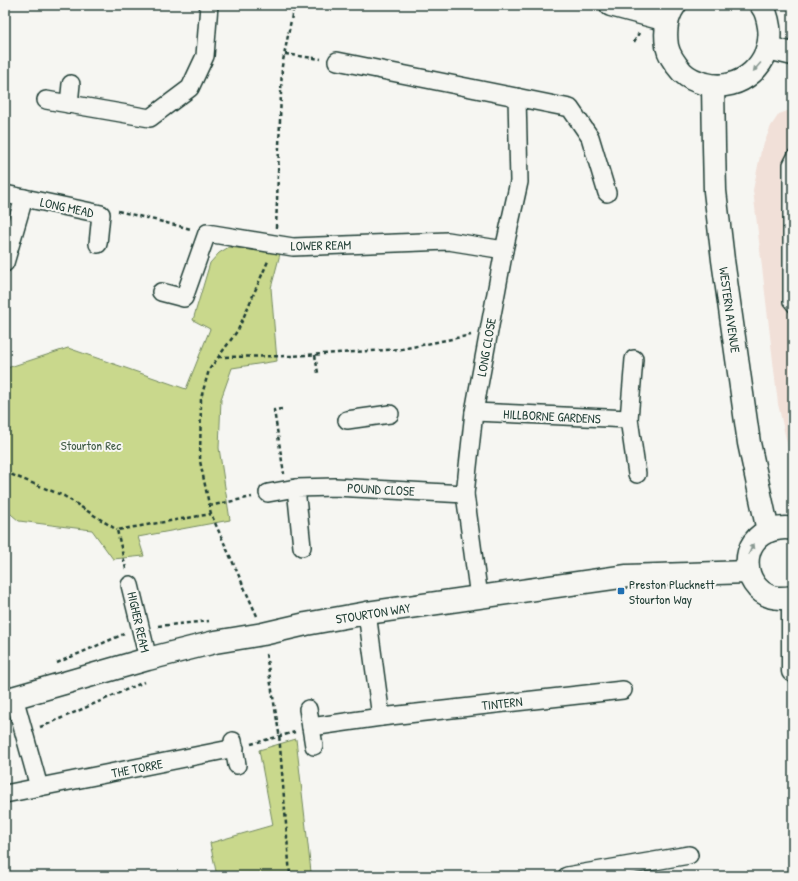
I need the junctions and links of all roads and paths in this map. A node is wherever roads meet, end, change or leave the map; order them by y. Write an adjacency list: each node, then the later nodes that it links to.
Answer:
1 (209, 5): 14 (street)
2 (294, 5): 7 (path)
3 (611, 5): 5 (street)
4 (761, 5): 6 (street)
5 (671, 13): 11 (street)
6 (768, 48): 8 (street); 11 (street, one-way to 11)
7 (285, 54): 9 (path); 22 (path)
8 (793, 54)
9 (337, 61): 12 (street)
10 (71, 84): 14 (street)
11 (713, 86): 46 (street, WESTERN AVENUE)
12 (517, 97): 16 (street); 23 (street, LONG CLOSE)
13 (46, 100): 14 (street)
14 (69, 104)
15 (793, 154): 26 (lane)
16 (607, 193)
17 (5, 194): 18 (street, LONG MEAD)
18 (24, 198): 19 (street, LONG MEAD); 24 (street)
19 (104, 211): 20 (path); 21 (street, LONG MEAD)
20 (206, 233): 22 (street, LOWER REAM); 25 (street)
21 (98, 244)
22 (276, 244): 23 (street, LOWER REAM); 29 (path)
23 (504, 250): 27 (street, LONG CLOSE)
24 (5, 263)
25 (161, 292)
26 (793, 308)
27 (489, 331): 28 (path); 33 (street, LONG CLOSE)
28 (316, 355): 29 (path); 31 (path)
29 (217, 357): 42 (path)
30 (634, 359): 35 (street)
31 (318, 373)
32 (282, 409): 39 (path)
33 (474, 412): 35 (street, HILLBORNE GARDENS); 41 (street, LONG CLOSE)
34 (390, 414): 36 (street)
35 (629, 419): 38 (street)
36 (346, 420)
37 (5, 472): 45 (path)
38 (637, 474)
39 (291, 489): 40 (street, POUND CLOSE); 41 (street, POUND CLOSE); 47 (street)
40 (268, 494): 42 (path)
41 (465, 494): 51 (street, LONG CLOSE)
42 (209, 506): 43 (path)
43 (211, 514): 45 (path); 54 (path)
44 (793, 529): 46 (street)
45 (117, 530): 49 (path)
46 (768, 531): 48 (street, one-way to 46)
47 (302, 547)
48 (748, 572): 50 (street); 51 (street, STOURTON WAY)
49 (130, 585): 55 (street, HIGHER REAM)
50 (793, 597)
51 (479, 598): 53 (street, STOURTON WAY)
52 (793, 604): 56 (street)
53 (368, 614): 54 (street, STOURTON WAY); 60 (street)
54 (263, 634): 55 (street, STOURTON WAY); 63 (path)
55 (148, 659): 58 (street, STOURTON WAY); 62 (path)
56 (793, 671)
57 (623, 690): 60 (street, TINTERN)
58 (10, 698): 62 (street)
59 (308, 709): 61 (street)
60 (381, 717): 61 (street, TINTERN)
61 (311, 727): 63 (path); 65 (street)
62 (24, 732): 67 (street)
63 (279, 736): 64 (path); 71 (path)
64 (234, 745): 66 (street); 67 (street, THE TORRE)
65 (314, 746)
66 (237, 765)
67 (39, 787): 68 (street, THE TORRE)
68 (5, 794)
69 (689, 855): 70 (street)
70 (618, 872): 72 (street)
71 (290, 876)
72 (567, 876)

